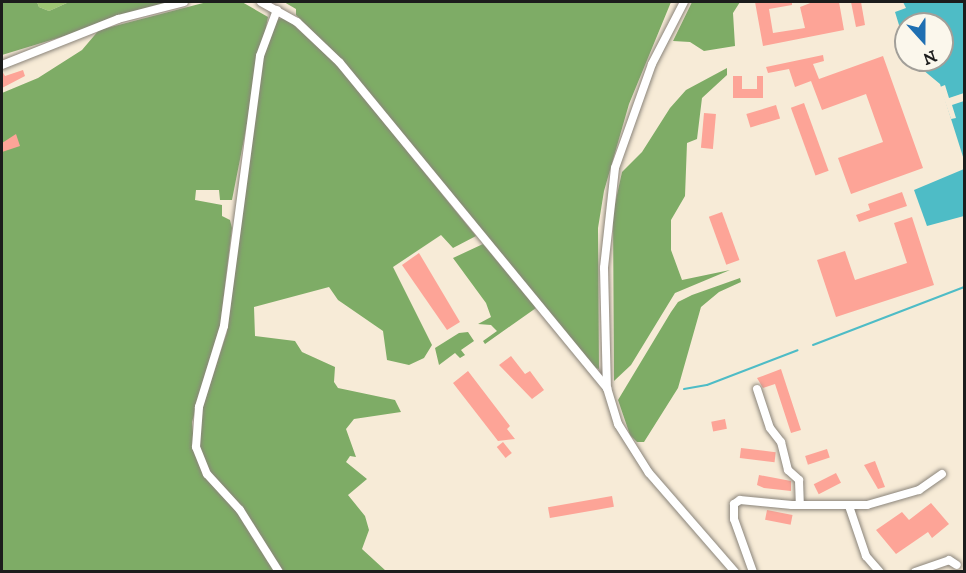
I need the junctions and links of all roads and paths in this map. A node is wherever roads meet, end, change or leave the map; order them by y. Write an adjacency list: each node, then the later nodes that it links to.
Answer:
1 (184, 2): 5 (street)
2 (261, 2): 4 (street)
3 (684, 2): 6 (street)
4 (277, 10): 6 (street); 12 (street)
5 (2, 64)
6 (608, 387): 13 (street)
7 (758, 389): 9 (street)
8 (942, 474): 10 (street)
9 (800, 505): 10 (street); 14 (street)
10 (849, 506): 15 (street)
11 (957, 565): 16 (street)
12 (279, 572)
13 (735, 572)
14 (753, 572)
15 (880, 572)
16 (915, 572)

